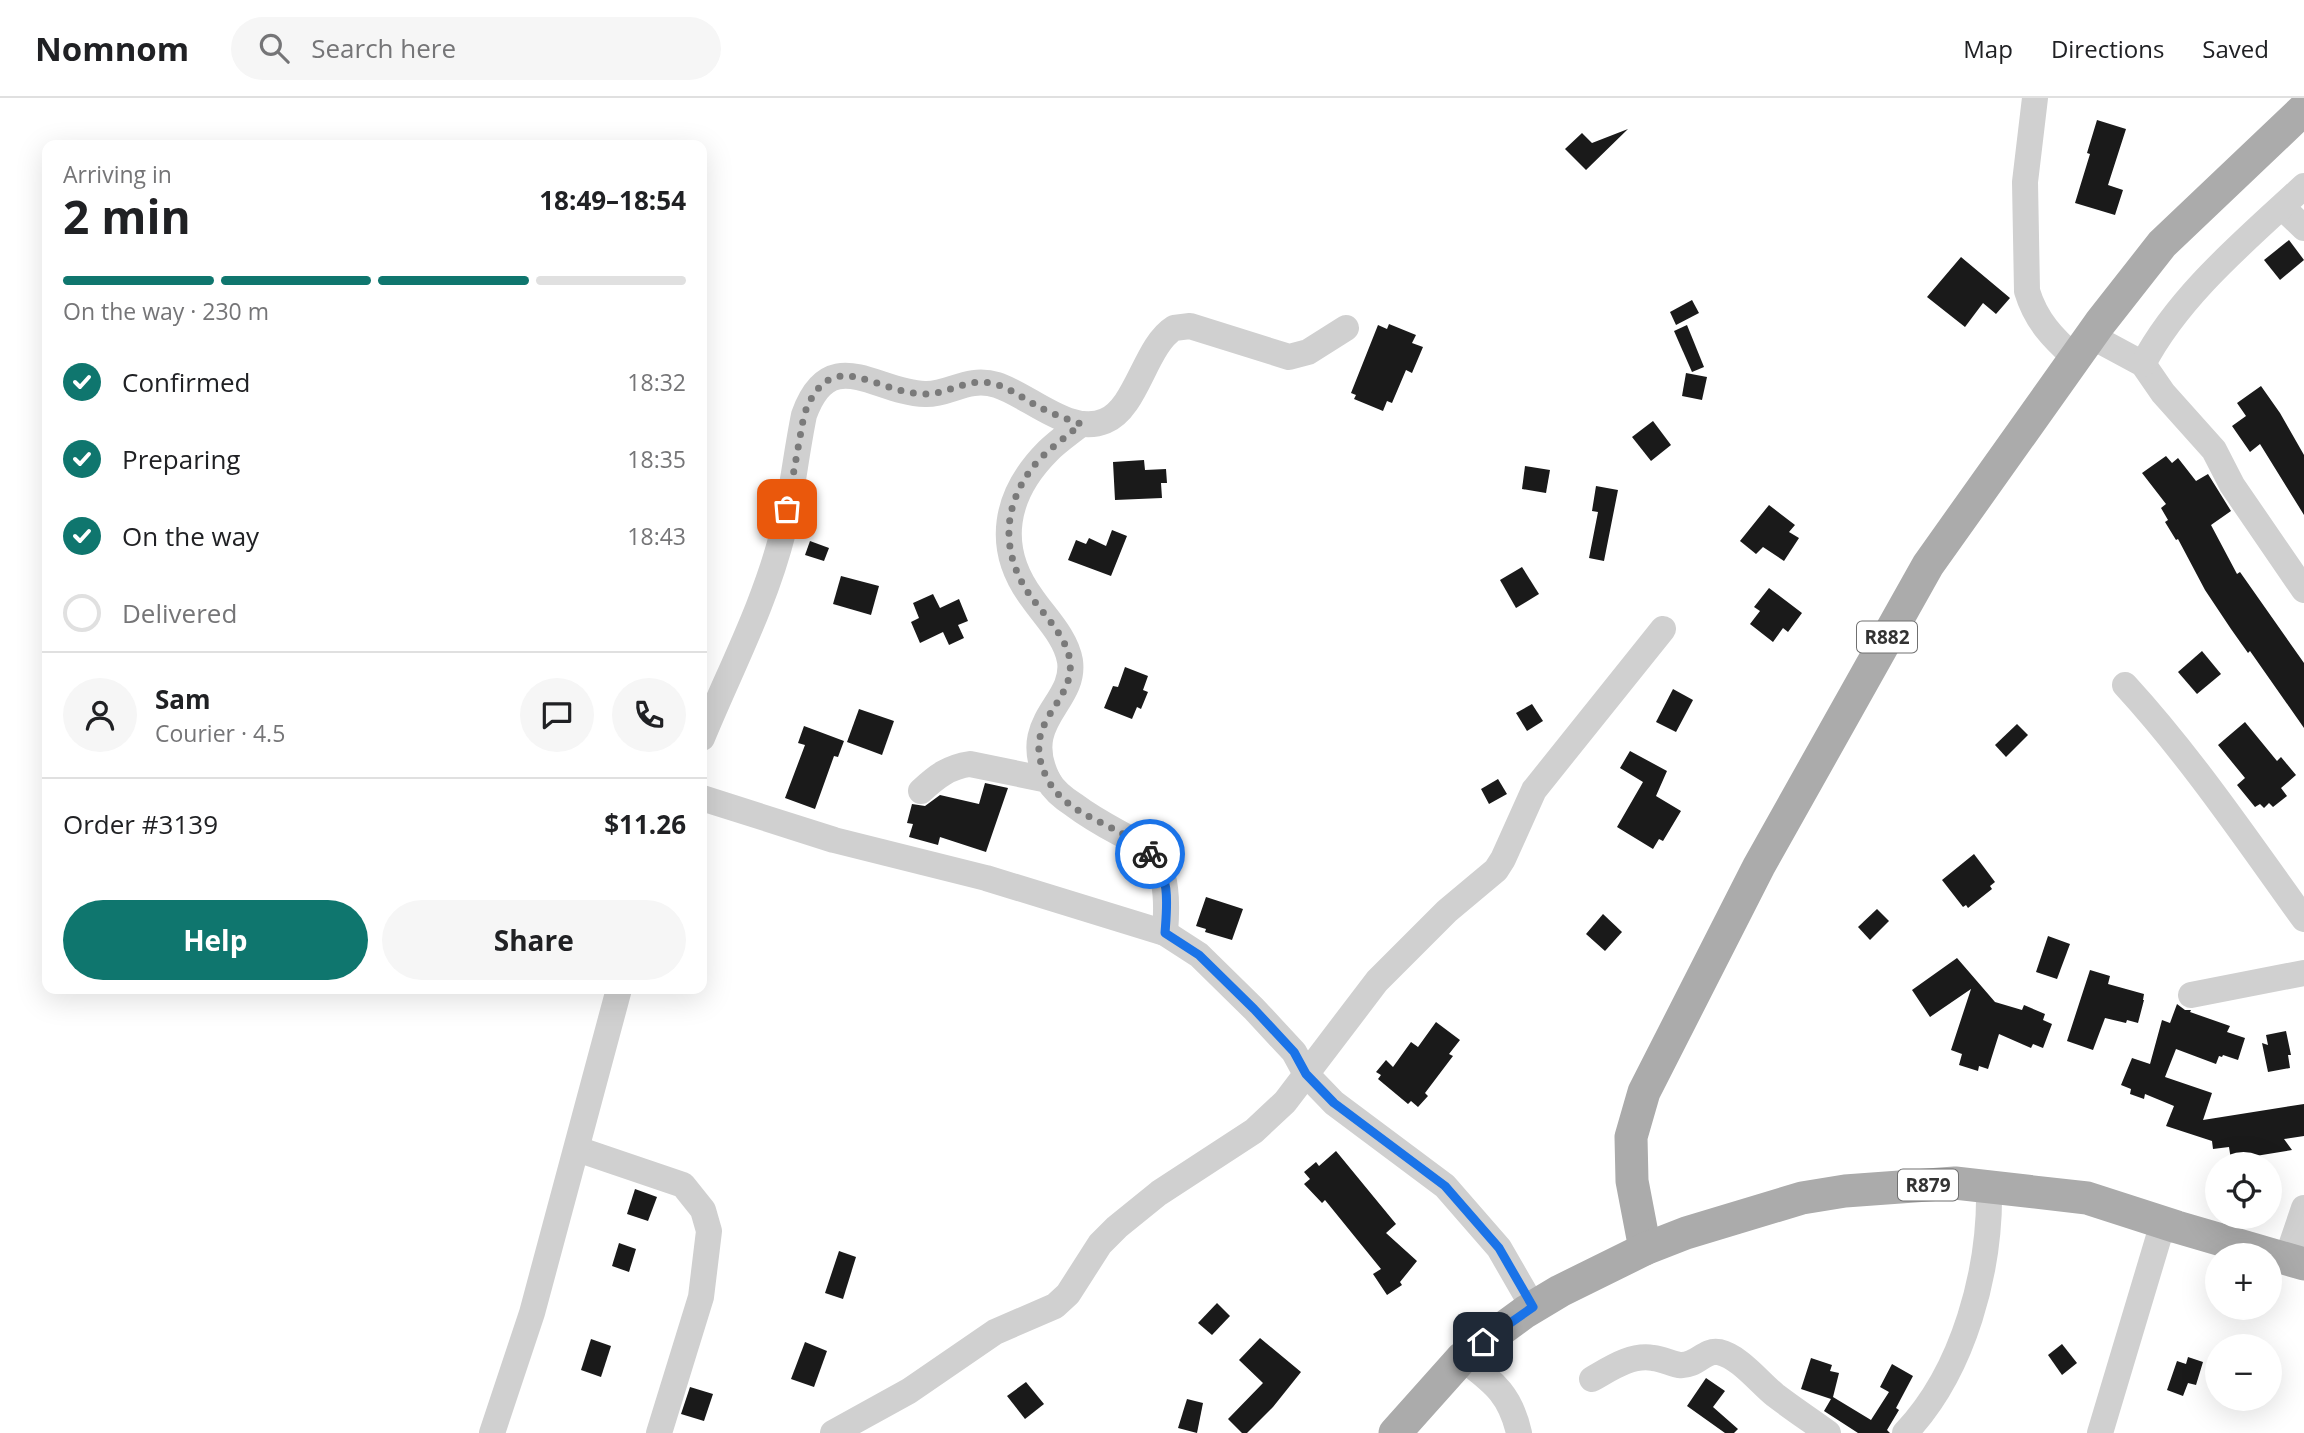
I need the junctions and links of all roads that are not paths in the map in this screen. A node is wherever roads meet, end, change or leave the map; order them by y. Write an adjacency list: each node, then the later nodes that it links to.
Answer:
1 (2035, 98): 7 (street)
2 (2304, 109): 7 (main road, R882)
3 (2304, 186): 4 (street)
4 (2282, 207): 5 (street); 8 (street)
5 (2304, 228)
6 (1346, 328): 9 (street)
7 (2083, 347): 8 (street); 27 (main road, R882)
8 (2143, 364): 10 (street)
9 (1081, 424): 13 (street); 14 (street)
10 (2304, 590)
11 (1663, 629): 22 (street)
12 (2126, 685): 17 (street)
13 (707, 727)
14 (1048, 780): 15 (street); 18 (street)
15 (921, 791)
16 (707, 800): 18 (street)
17 (2304, 919)
18 (1165, 933): 22 (street)
19 (2304, 973): 21 (street)
20 (618, 994): 23 (street)
21 (2191, 995)
22 (1306, 1074): 29 (street); 34 (street)
23 (577, 1149): 32 (street); 33 (street)
24 (1989, 1186): 26 (main road, R879); 27 (main road, R879); 38 (street)
25 (2304, 1208): 28 (street)
26 (2164, 1223): 28 (main road, R879); 39 (street)
27 (1645, 1249): 29 (main road, R879)
28 (2296, 1261)
29 (1547, 1299): 30 (main road, R879)
30 (1462, 1358): 35 (main road, R879); 36 (street)
31 (1592, 1379): 37 (street)
32 (492, 1433)
33 (659, 1433)
34 (834, 1433)
35 (1395, 1433)
36 (1518, 1433)
37 (1828, 1433)
38 (1905, 1433)
39 (2099, 1433)

